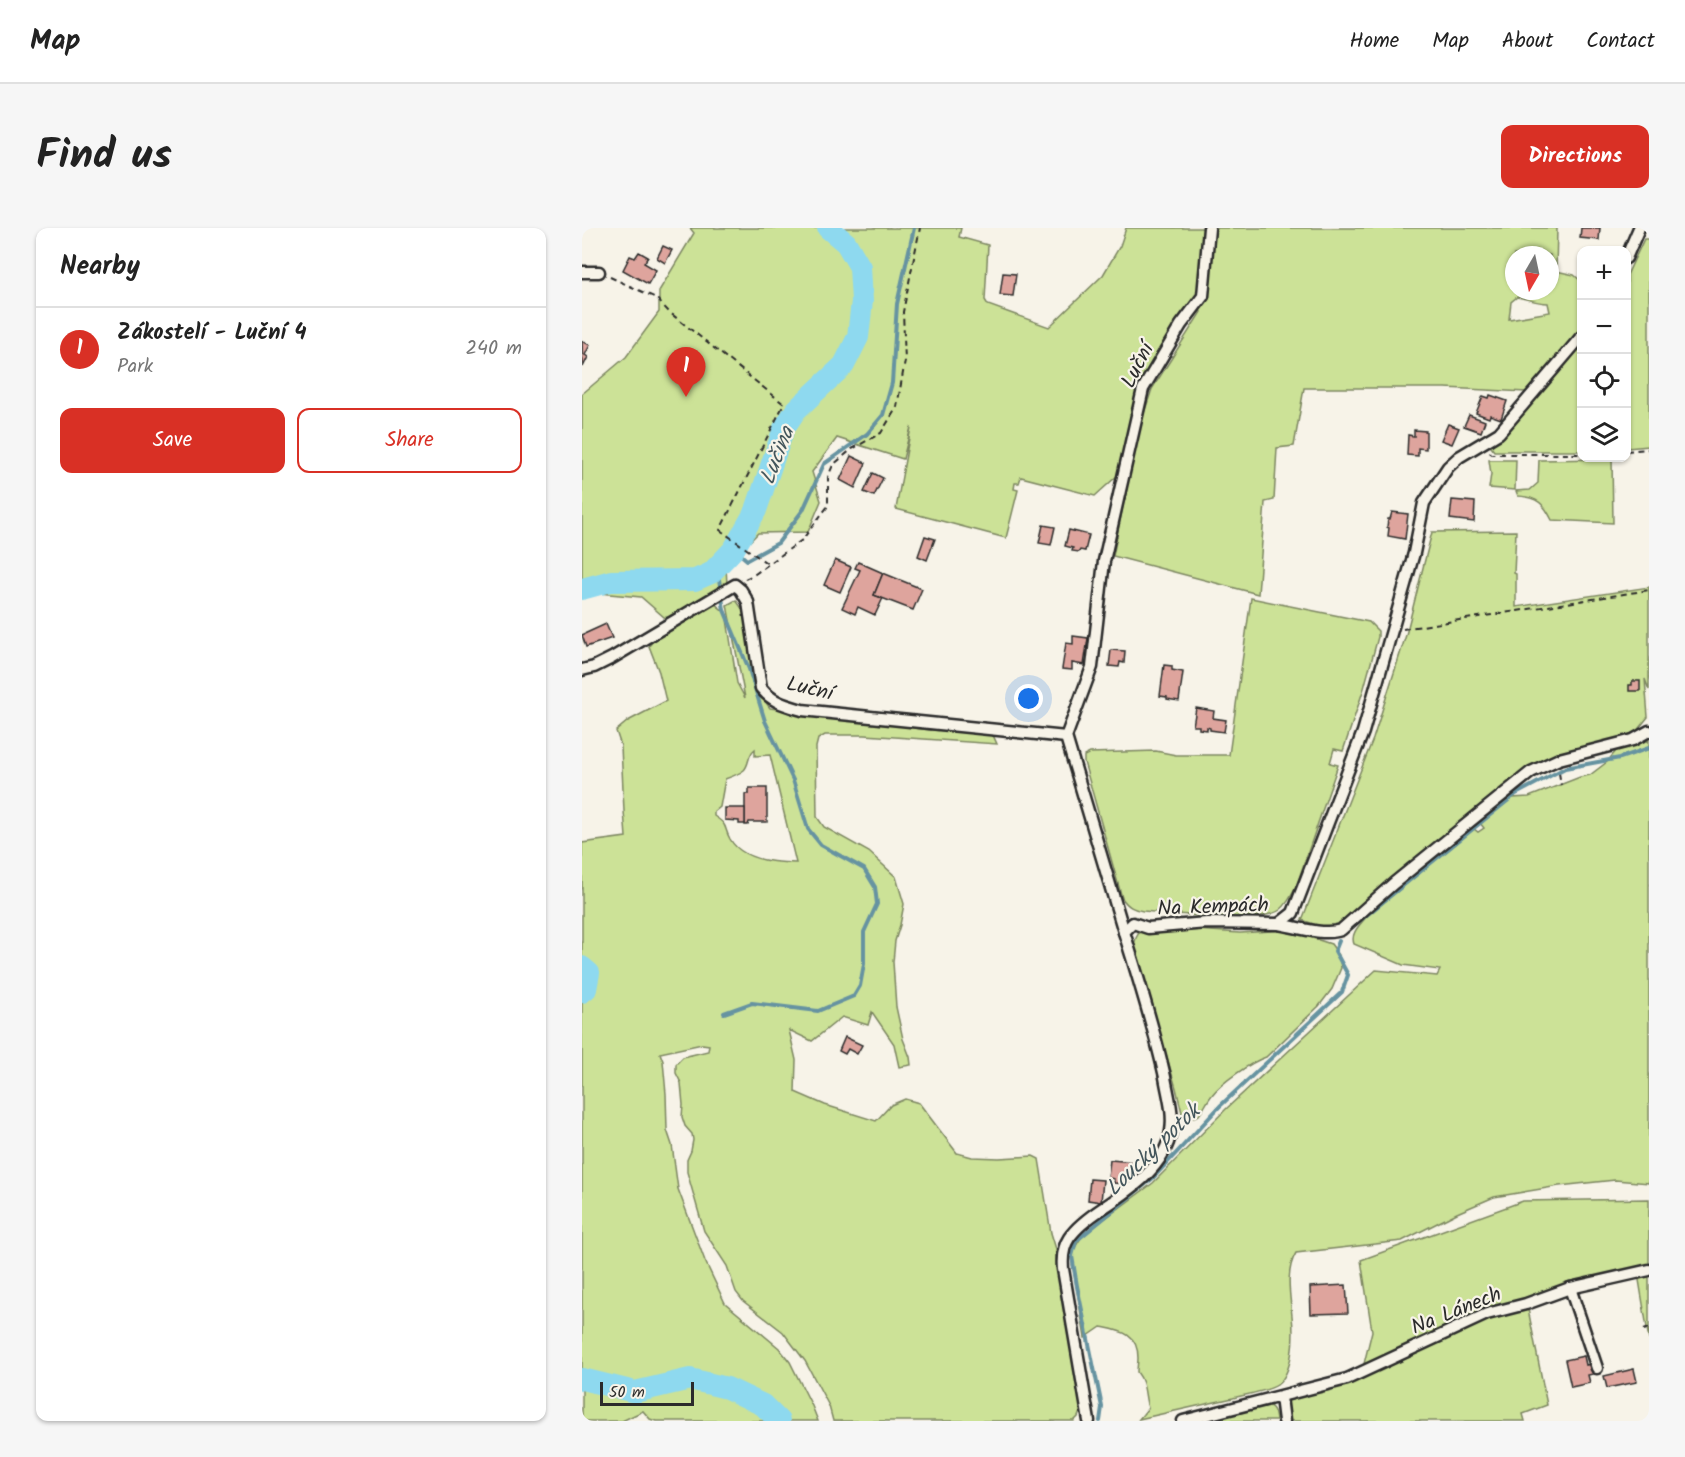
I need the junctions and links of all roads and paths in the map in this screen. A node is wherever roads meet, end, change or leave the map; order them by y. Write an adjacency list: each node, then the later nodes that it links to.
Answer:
1 (920, 228): 12 (path)
2 (1209, 228): 18 (street, Luční)
3 (1639, 228): 4 (street)
4 (1631, 246)
5 (582, 272): 6 (street)
6 (599, 272): 12 (path)
7 (1577, 342): 8 (street, Na Kempách)
8 (1483, 443): 11 (path); 15 (street, Na Kempách)
9 (1649, 449): 10 (path)
10 (1631, 451)
11 (1577, 454)
12 (768, 565): 13 (path)
13 (735, 585): 16 (street); 18 (street, Luční)
14 (1649, 590): 15 (path)
15 (1392, 631): 21 (street, Na Kempách)
16 (582, 670)
17 (1649, 731): 21 (street)
18 (1066, 737): 22 (street)
19 (1559, 775): 20 (path)
20 (1561, 784)
21 (1279, 924): 22 (street, Na Kempách)
22 (1124, 932): 29 (street)
23 (1649, 1270): 24 (street, Na Lánech)
24 (1570, 1288): 27 (street); 28 (street, Na Lánech)
25 (1649, 1328): 26 (path)
26 (1644, 1330)
27 (1597, 1368)
28 (1281, 1396): 30 (street, Na Lánech); 31 (street)
29 (1089, 1421)
30 (1183, 1421)
31 (1284, 1421)

